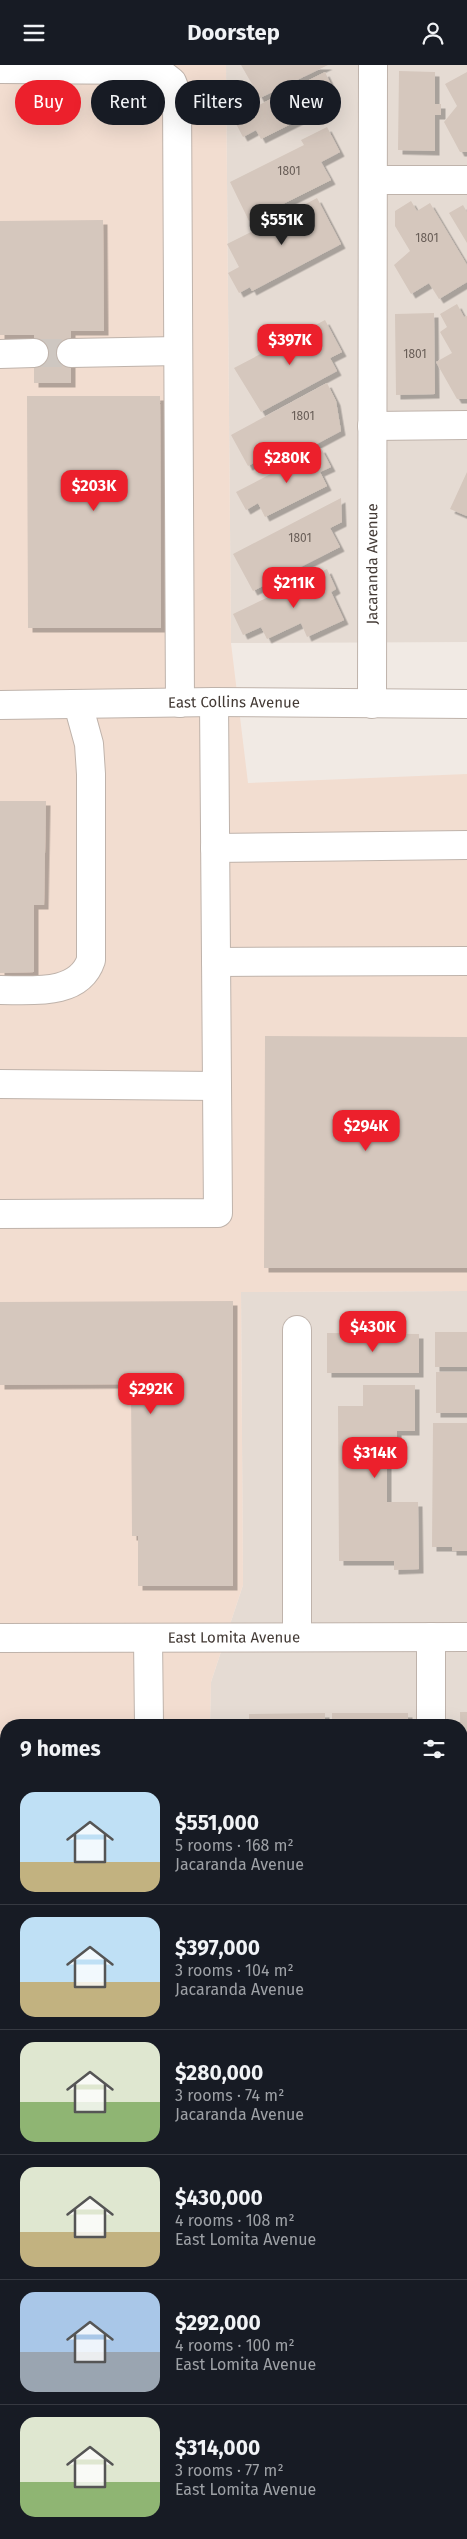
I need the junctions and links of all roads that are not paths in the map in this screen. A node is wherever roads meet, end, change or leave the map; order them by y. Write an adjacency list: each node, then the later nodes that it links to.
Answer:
1 (373, 65): 3 (street, Jacaranda Avenue)
2 (0, 69): 5 (street)
3 (373, 180): 4 (street); 10 (street, Jacaranda Avenue)
4 (467, 180)
5 (178, 351): 7 (street); 12 (street)
6 (34, 353): 8 (street)
7 (71, 353)
8 (0, 354)
9 (467, 425): 10 (street)
10 (372, 426): 13 (street, Jacaranda Avenue)
11 (214, 702): 12 (street, East Collins Avenue); 13 (street, East Collins Avenue); 18 (street)
12 (180, 703): 15 (street, East Collins Avenue)
13 (372, 703): 14 (street, East Collins Avenue)
14 (467, 703)
15 (78, 704): 16 (street, East Collins Avenue); 21 (street)
16 (0, 705)
17 (467, 845): 18 (street)
18 (215, 848): 20 (street)
19 (467, 961): 20 (street)
20 (216, 962): 23 (street)
21 (0, 990)
22 (0, 1084): 23 (street)
23 (217, 1086): 24 (street)
24 (0, 1214)
25 (297, 1330): 26 (street)
26 (297, 1637): 27 (street, East Lomita Avenue); 30 (street, East Lomita Avenue)
27 (431, 1637): 28 (street, East Lomita Avenue); 32 (street)
28 (467, 1637)
29 (0, 1638): 30 (street, East Lomita Avenue)
30 (148, 1638): 31 (street)
31 (149, 1719)
32 (431, 1719)

